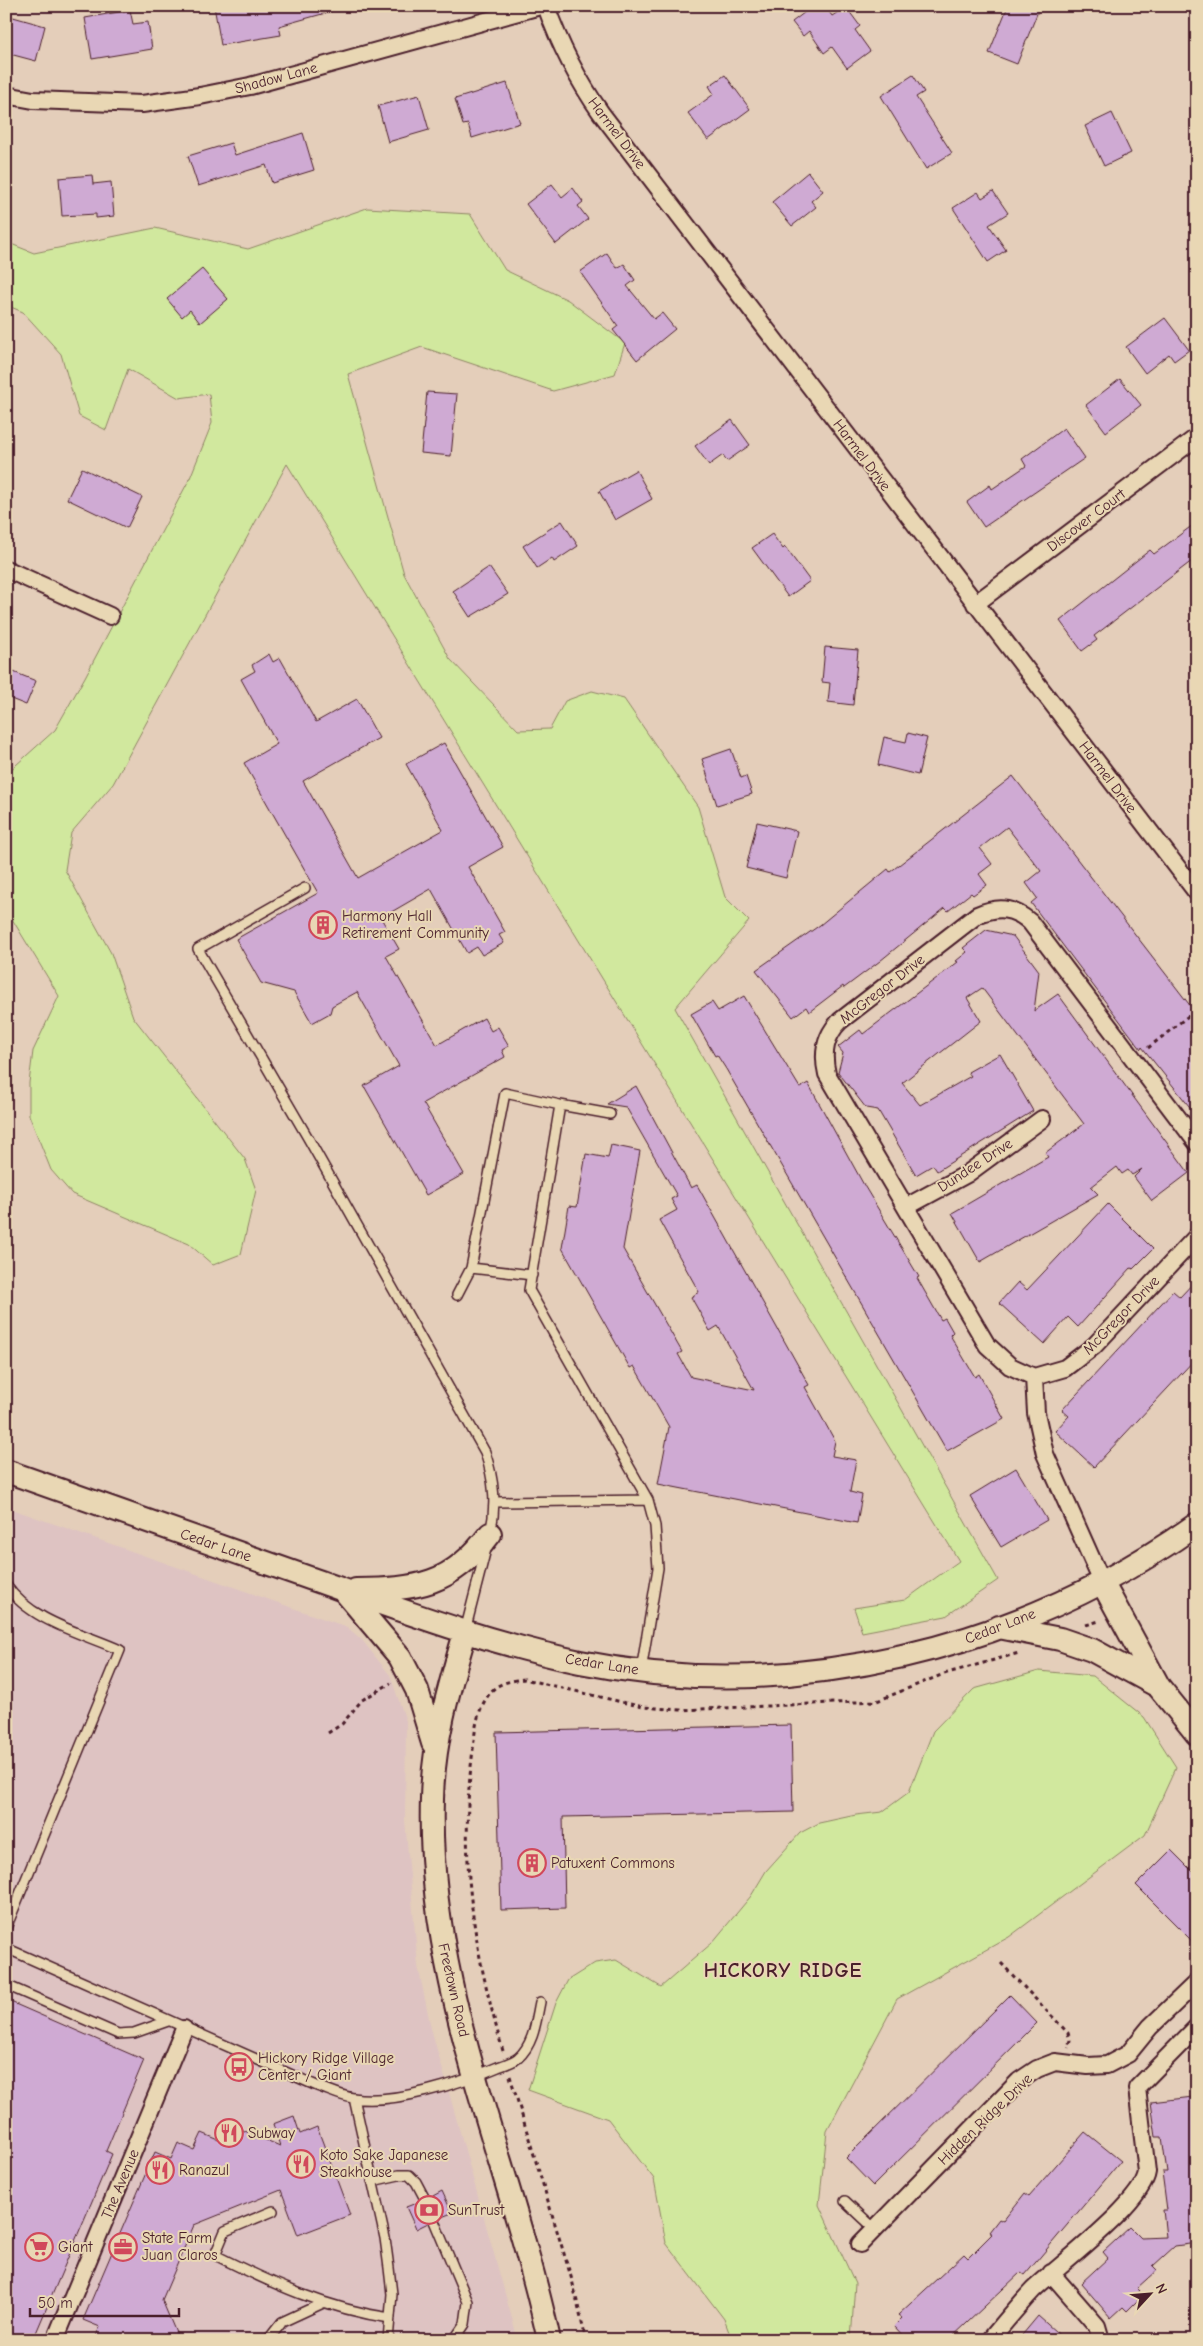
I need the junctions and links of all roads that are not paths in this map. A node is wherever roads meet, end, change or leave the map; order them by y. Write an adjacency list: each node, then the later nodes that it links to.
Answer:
1 (540, 6): 3 (street, Shadow Lane)
2 (546, 6): 6 (street, Harmel Drive)
3 (6, 95)
4 (1197, 437): 6 (street, Discover Court)
5 (6, 569): 7 (street)
6 (975, 604): 9 (street, Harmel Drive)
7 (110, 616)
8 (305, 888): 22 (lane)
9 (1197, 893)
10 (560, 1105): 11 (lane); 16 (lane); 17 (lane)
11 (610, 1114)
12 (1042, 1118): 14 (street, Dundee Drive)
13 (1197, 1143): 14 (street, McGregor Drive)
14 (906, 1208): 19 (street, McGregor Drive)
15 (1197, 1236): 19 (street, McGregor Drive)
16 (470, 1268): 17 (lane); 18 (lane)
17 (532, 1274): 21 (lane)
18 (457, 1295)
19 (1034, 1377): 25 (street)
20 (6, 1471): 27 (main road, Cedar Lane)
21 (648, 1500): 22 (lane); 30 (lane)
22 (495, 1502): 24 (lane)
23 (1197, 1524): 25 (main road, Cedar Lane)
24 (490, 1534): 27 (main road); 29 (lane)
25 (1102, 1582): 28 (main road, Cedar Lane); 31 (main road)
26 (6, 1585): 34 (lane)
27 (342, 1590): 29 (main road, Cedar Lane); 33 (main road)
28 (998, 1627): 30 (main road, Cedar Lane); 31 (main road)
29 (465, 1633): 30 (main road, Cedar Lane); 33 (main road, Freetown Road)
30 (641, 1671)
31 (1159, 1687): 32 (main road)
32 (1197, 1734)
33 (436, 1756): 42 (main road, Freetown Road)
34 (6, 1928)
35 (6, 1948): 39 (lane)
36 (1197, 1982): 49 (street, Hidden Ridge Drive)
37 (6, 1985): 39 (lane)
38 (540, 2002): 42 (lane)
39 (168, 2021): 41 (lane)
40 (1197, 2027): 51 (street)
41 (184, 2028): 43 (lane); 54 (street, The Avenue)
42 (475, 2077): 43 (lane); 58 (main road, Freetown Road)
43 (354, 2098): 44 (lane)
44 (372, 2181): 45 (lane); 53 (lane)
45 (425, 2199)
46 (845, 2201): 49 (lane)
47 (273, 2211): 52 (lane)
48 (434, 2221): 57 (lane)
49 (875, 2229): 50 (street, Hidden Ridge Drive)
50 (860, 2244)
51 (1051, 2274): 59 (street); 60 (street)
52 (322, 2303): 53 (lane); 55 (lane)
53 (390, 2318): 56 (lane)
54 (55, 2340)
55 (268, 2340)
56 (388, 2340)
57 (454, 2340)
58 (549, 2340)
59 (990, 2340)
60 (1101, 2340)

